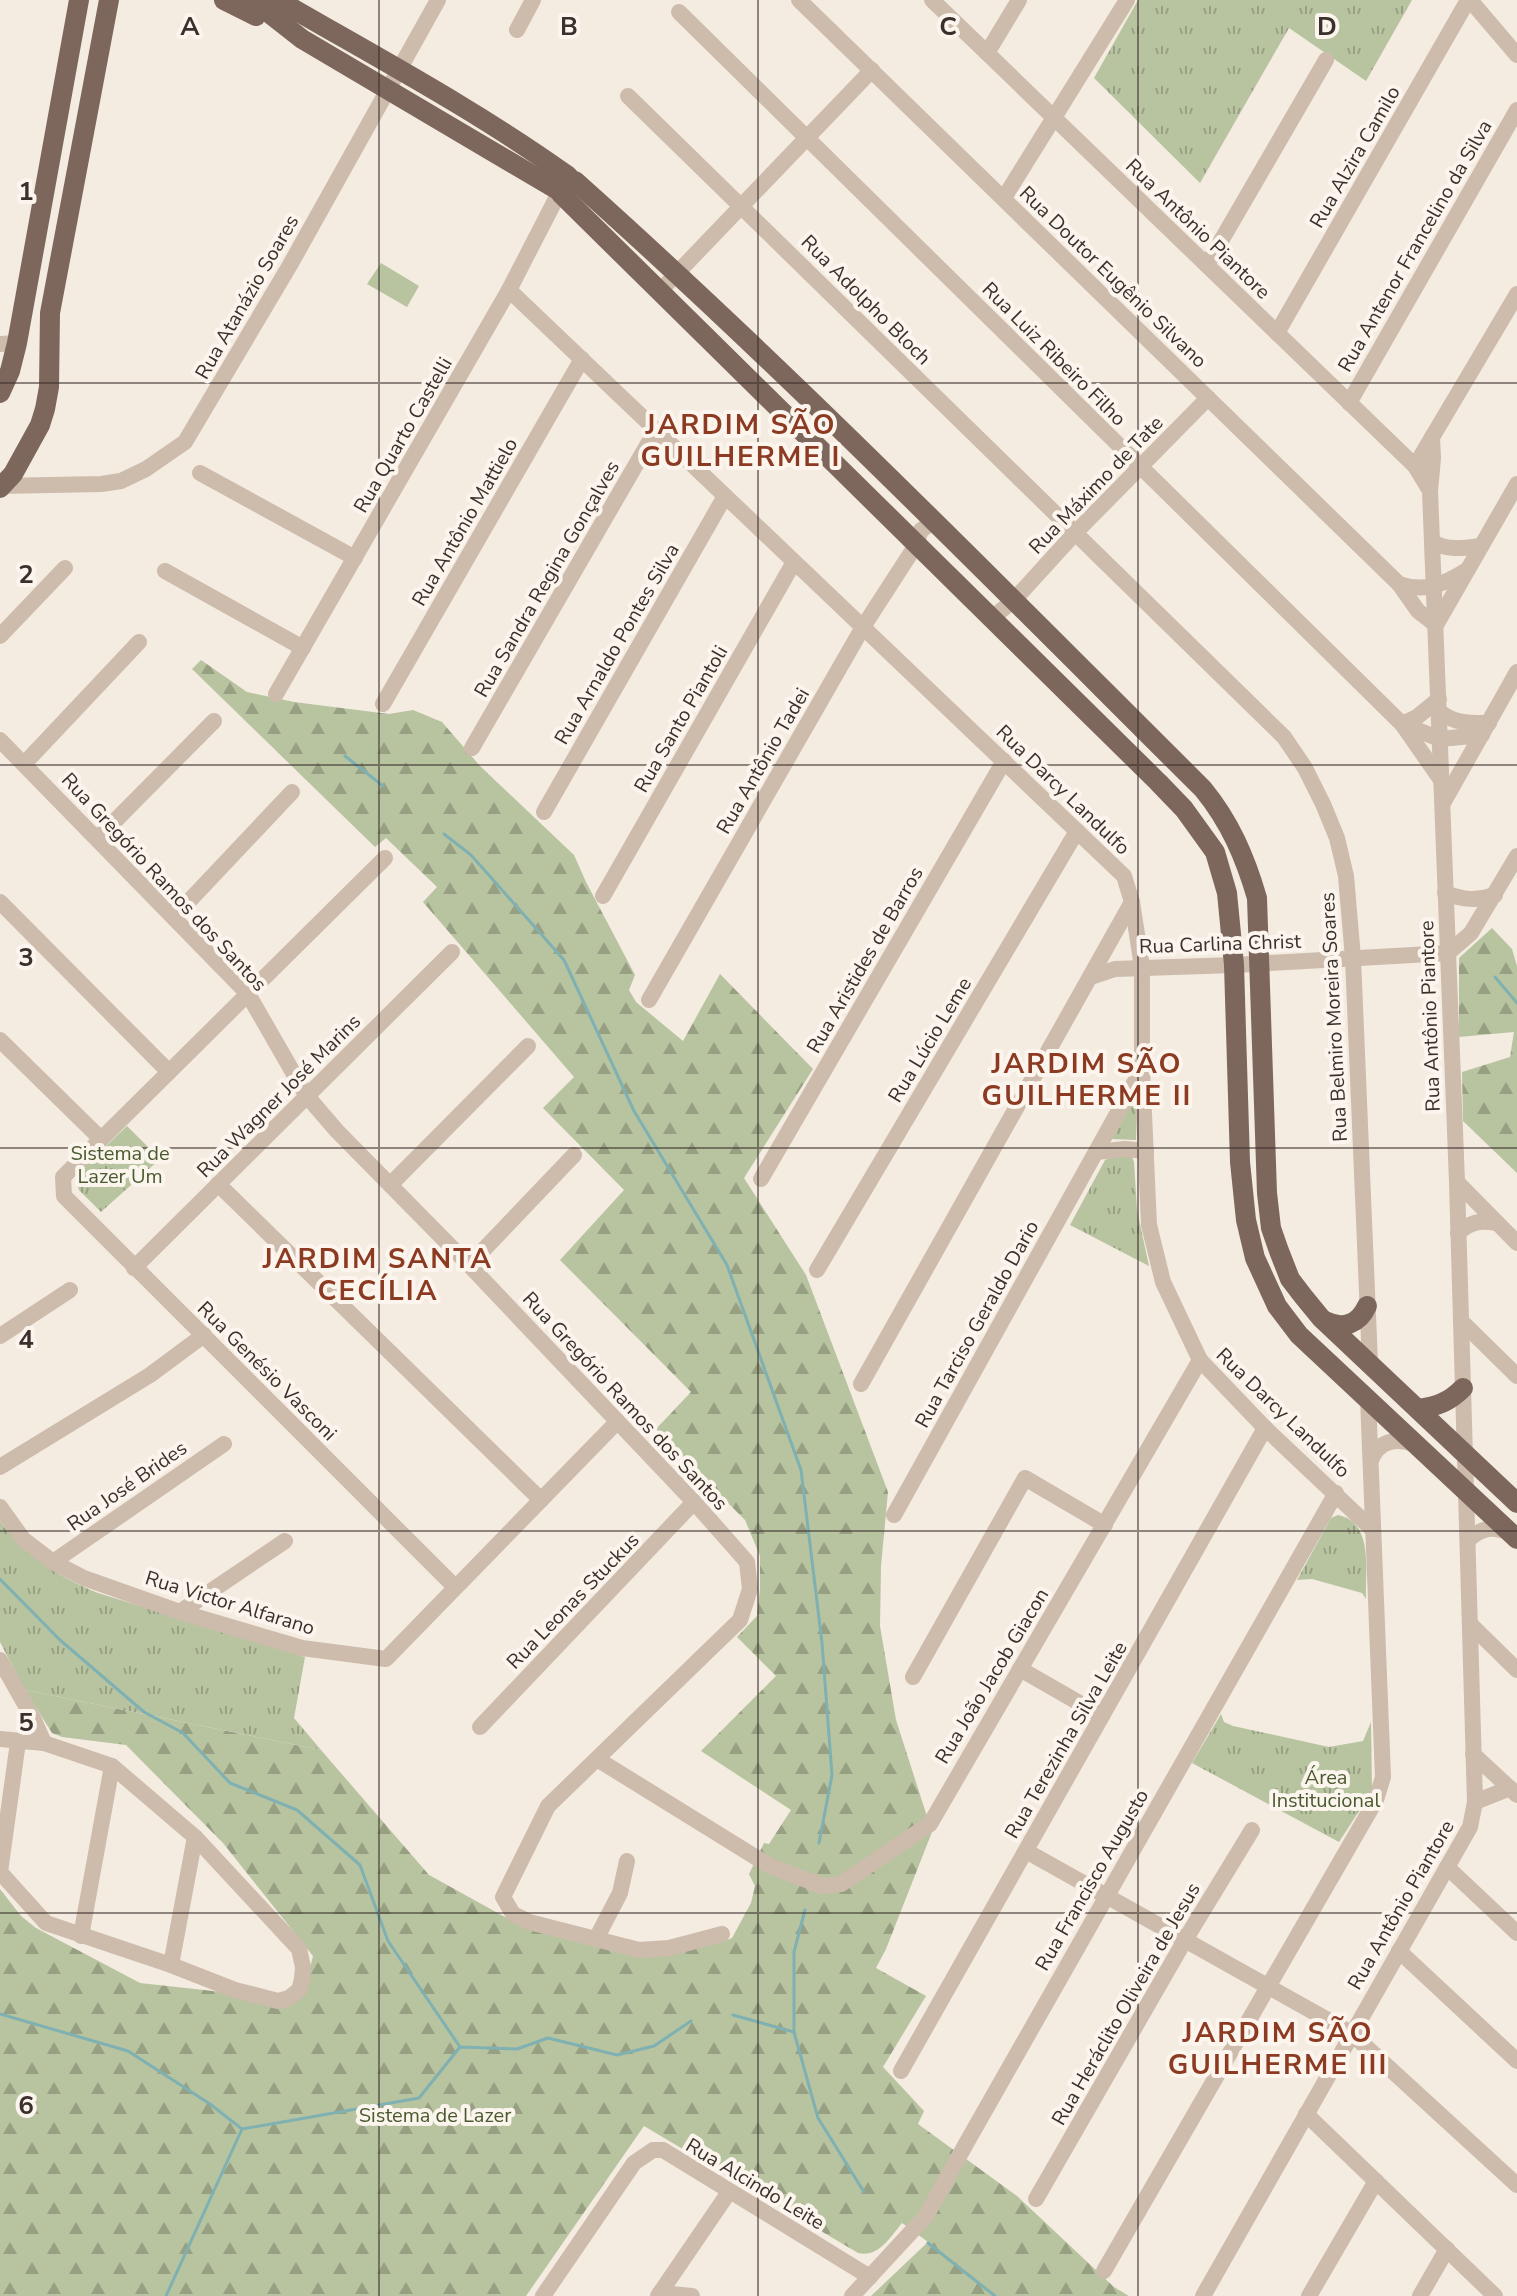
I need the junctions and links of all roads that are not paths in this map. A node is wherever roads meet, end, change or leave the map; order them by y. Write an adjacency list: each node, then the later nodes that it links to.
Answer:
1 (79, 0): 35 (main road)
2 (224, 0): 15 (main road)
3 (438, 0): 19 (street, Rua Atanázio Soares)
4 (533, 0): 14 (street)
5 (799, 0): 20 (street, Rua Doutor Eugênio Silvano)
6 (932, 0): 16 (street, Rua Antônio Piantore)
7 (1019, 0): 16 (street)
8 (1127, 0): 24 (street)
9 (1469, 0): 17 (street); 34 (street, Rua Alzira Camilo)
10 (260, 3): 12 (main road); 15 (main road)
11 (110, 4): 47 (main road)
12 (294, 6): 19 (main road)
13 (679, 12): 25 (street, Rua Luiz Ribeiro Filho)
14 (517, 30)
15 (302, 39): 21 (main road)
16 (987, 53): 24 (street, Rua Antônio Piantore)
17 (1517, 55)
18 (1326, 60): 29 (street)
19 (399, 69): 21 (street, Rua Atanázio Soares); 26 (main road)
20 (872, 70): 25 (street); 27 (street, Rua Doutor Eugênio Silvano)
21 (387, 90): 26 (main road); 47 (street, Rua Atanázio Soares)
22 (628, 96): 28 (street, Rua Adolpho Bloch)
23 (1517, 110): 40 (street, Rua Antenor Francelino da Silva)
24 (1055, 119): 27 (street); 29 (street, Rua Antônio Piantore)
25 (807, 138): 28 (street); 43 (street, Rua Luiz Ribeiro Filho)
26 (564, 187): 30 (main road); 31 (street, Rua Quarto Castelli); 32 (main road)
27 (1004, 198): 39 (street, Rua Doutor Eugênio Silvano)
28 (742, 205): 30 (street); 51 (street, Rua Adolpho Bloch)
29 (1207, 265): 34 (street, Rua Antônio Piantore)
30 (677, 272): 32 (street); 50 (main road)
31 (509, 290): 36 (street, Rua Darcy Landulfo); 55 (street, Rua Quarto Castelli)
32 (659, 292): 52 (main road)
33 (1517, 294): 42 (street)
34 (1277, 333): 40 (street, Rua Antônio Piantore)
35 (8, 344): 37 (main road)
36 (582, 359): 41 (street, Rua Darcy Landulfo); 71 (street, Rua Antônio Mattielo)
37 (5, 368): 38 (main road)
38 (0, 393)
39 (1208, 398): 43 (street, Rua Máximo de Tate); 60 (street, Rua Doutor Eugênio Silvano)
40 (1349, 403): 44 (street, Rua Antônio Piantore)
41 (656, 430): 49 (street, Rua Darcy Landulfo); 78 (street, Rua Sandra Regina Gonçalves)
42 (1432, 437): 44 (street); 48 (street, Rua Antônio Piantore)
43 (1140, 466): 51 (street, Rua Máximo de Tate); 74 (street, Rua Luiz Ribeiro Filho)
44 (1415, 466): 48 (street, Rua Antônio Piantore)
45 (200, 473): 55 (street)
46 (1517, 484): 53 (street)
47 (0, 487)
48 (1430, 491): 54 (street, Rua Antônio Piantore)
49 (725, 496): 56 (street, Rua Darcy Landulfo); 84 (street, Rua Arnaldo Pontes Silva)
50 (934, 522): 52 (street, Rua Antônio Tadei); 62 (main road)
51 (1075, 533): 62 (street, Rua Máximo de Tate); 97 (street, Rua Belmiro Moreira Soares)
52 (916, 545): 63 (main road); 65 (street, Rua Antônio Tadei)
53 (1481, 546): 54 (street); 58 (street)
54 (1433, 550): 60 (street); 61 (street, Rua Antônio Piantore)
55 (355, 558): 68 (street, Rua Quarto Castelli)
56 (794, 562): 65 (street, Rua Darcy Landulfo); 91 (street, Rua Santo Piantoli)
57 (65, 568): 66 (street)
58 (1468, 569): 61 (street); 64 (street)
59 (165, 571): 68 (street)
60 (1399, 584): 61 (street); 64 (street, Rua Doutor Eugênio Silvano)
61 (1435, 588): 64 (street, Rua Antônio Piantore)
62 (1014, 600): 63 (street, Rua Máximo de Tate); 98 (main road)
63 (992, 618): 99 (main road)
64 (1436, 625): 72 (street, Rua Antônio Piantore)
65 (863, 627): 79 (street, Rua Darcy Landulfo); 103 (street, Rua Antônio Tadei)
66 (0, 636)
67 (139, 642): 80 (street)
68 (303, 648): 70 (street, Rua Quarto Castelli)
69 (1517, 672): 75 (street)
70 (276, 694)
71 (383, 704)
72 (1439, 705): 74 (street); 75 (street); 76 (street, Rua Antônio Piantore)
73 (214, 721): 86 (street)
74 (1402, 724): 76 (street, Rua Luiz Ribeiro Filho); 81 (street, Rua Luiz Ribeiro Filho)
75 (1485, 729): 76 (street); 83 (street)
76 (1440, 739): 81 (street, Rua Antônio Piantore)
77 (0, 740): 80 (street, Rua Gregório Ramos dos Santos)
78 (472, 748)
79 (1004, 761): 85 (street, Rua Darcy Landulfo); 113 (street, Rua Aristides de Barros)
80 (24, 764): 86 (street, Rua Gregório Ramos dos Santos)
81 (1441, 780): 83 (street, Rua Antônio Piantore)
82 (292, 792): 94 (street)
83 (1442, 804): 89 (street, Rua Antônio Piantore)
84 (544, 812)
85 (1077, 831): 93 (street, Rua Darcy Landulfo); 122 (street, Rua Lúcio Leme)
86 (97, 839): 94 (street, Rua Gregório Ramos dos Santos)
87 (385, 858): 102 (street)
88 (1516, 862): 90 (street)
89 (1445, 893): 90 (street); 96 (street, Rua Antônio Piantore)
90 (1495, 895): 96 (street)
91 (603, 896)
92 (0, 902): 107 (street)
93 (1132, 902): 100 (street, Rua Darcy Landulfo); 101 (street)
94 (174, 917): 102 (street, Rua Gregório Ramos dos Santos)
95 (452, 952): 108 (street, Rua Wagner José Marins)
96 (1448, 953): 97 (street, Rua Carlina Christ); 114 (street, Rua Antônio Piantore)
97 (1353, 958): 98 (street, Rua Carlina Christ); 124 (street, Rua Belmiro Moreira Soares)
98 (1261, 964): 99 (street, Rua Carlina Christ); 125 (main road)
99 (1234, 965): 100 (street, Rua Carlina Christ); 135 (main road)
100 (1142, 967): 101 (street, Rua Carlina Christ); 106 (street, Rua Darcy Landulfo)
101 (1091, 977): 136 (street)
102 (248, 994): 107 (street); 108 (street, Rua Gregório Ramos dos Santos)
103 (649, 1000)
104 (0, 1040): 109 (street)
105 (528, 1046): 116 (street)
106 (1142, 1069): 110 (street, Rua Darcy Landulfo); 111 (street, Rua Tarciso Geraldo Dario)
107 (169, 1072): 109 (street)
108 (306, 1095): 115 (street, Rua Wagner José Marins); 116 (street, Rua Gregório Ramos dos Santos)
109 (101, 1139): 121 (street, Rua Genésio Vasconi)
110 (1146, 1151): 111 (street); 131 (street, Rua Darcy Landulfo)
111 (1096, 1152): 152 (street, Rua Tarciso Geraldo Dario)
112 (574, 1155): 120 (street)
113 (761, 1179)
114 (1457, 1182): 117 (street); 118 (street, Rua Antônio Piantore)
115 (218, 1184): 121 (street, Rua Wagner José Marins); 148 (street)
116 (391, 1184): 120 (street, Rua Gregório Ramos dos Santos)
117 (1496, 1223): 118 (street); 119 (street)
118 (1458, 1233): 126 (street, Rua Antônio Piantore)
119 (1517, 1243)
120 (469, 1265): 139 (street, Rua Gregório Ramos dos Santos)
121 (134, 1268): 127 (street, Rua Genésio Vasconi)
122 (817, 1270)
123 (70, 1290): 128 (street)
124 (1367, 1310): 125 (main road); 129 (street, Rua Belmiro Moreira Soares); 132 (street, Rua Belmiro Moreira Soares)
125 (1321, 1318): 129 (main road)
126 (1461, 1321): 130 (street); 134 (street, Rua Antônio Piantore)
127 (204, 1335): 145 (street); 159 (street, Rua Genésio Vasconi)
128 (0, 1336)
129 (1354, 1348): 132 (main road); 135 (main road)
130 (1494, 1353): 133 (street); 134 (street)
131 (1200, 1360): 140 (street, Rua Darcy Landulfo); 153 (street, Rua João Jacob Giacon)
132 (1370, 1363): 135 (main road); 138 (main road)
133 (1517, 1376)
134 (1463, 1379): 138 (main road); 143 (street, Rua Antônio Piantore)
135 (1348, 1380): 137 (main road)
136 (861, 1384)
137 (1368, 1398): 142 (main road); 144 (street)
138 (1418, 1409): 143 (main road)
139 (617, 1422): 148 (street, Rua Victor Alfarano); 149 (street, Rua Gregório Ramos dos Santos)
140 (1265, 1428): 147 (street, Rua Darcy Landulfo); 168 (street, Rua Terezinha Silva Leite)
141 (224, 1444): 158 (street, Rua José Brides)
142 (1417, 1445): 144 (street); 146 (main road)
143 (1465, 1453): 146 (street, Rua Antônio Piantore); 150 (main road)
144 (1371, 1460): 154 (street)
145 (0, 1467)
146 (1466, 1490): 155 (main road); 156 (street, Rua Antônio Piantore)
147 (1336, 1493): 154 (street, Rua Darcy Landulfo); 184 (street, Rua Francisco Augusto)
148 (541, 1500): 159 (street, Rua Victor Alfarano)
149 (694, 1502): 169 (street, Rua Leonas Stuckus); 174 (street, Rua Gregório Ramos dos Santos)
150 (1517, 1503)
151 (0, 1507): 158 (street, Rua Victor Alfarano)
152 (894, 1515)
153 (1105, 1525): 164 (street, Rua João Jacob Giacon); 167 (street)
154 (1373, 1530): 192 (street)
155 (1514, 1536): 156 (street)
156 (1468, 1540): 161 (street, Rua Antônio Piantore)
157 (285, 1541): 160 (street)
158 (53, 1562): 160 (street, Rua Victor Alfarano)
159 (455, 1587): 160 (street, Rua Victor Alfarano)
160 (180, 1612)
161 (1470, 1624): 162 (street); 166 (street, Rua Antônio Piantore)
162 (1503, 1656): 165 (street); 166 (street)
163 (0, 1660): 172 (street)
164 (1020, 1669): 168 (street); 174 (street, Rua João Jacob Giacon)
165 (1517, 1670)
166 (1472, 1676): 173 (street, Rua Antônio Piantore)
167 (913, 1677)
168 (1102, 1716): 180 (street, Rua Terezinha Silva Leite)
169 (480, 1727)
170 (0, 1739): 171 (street)
171 (18, 1742): 172 (street); 183 (street)
172 (44, 1743): 175 (street)
173 (1473, 1754): 176 (street); 177 (street, Rua Antônio Piantore)
174 (597, 1759): 188 (street, Rua Gregório Ramos dos Santos)
175 (112, 1766): 179 (street); 187 (street)
176 (1513, 1792): 177 (street)
177 (1475, 1802): 182 (street, Rua Antônio Piantore)
178 (1252, 1830): 189 (street, Rua Heráclito Oliveira de Jesus)
179 (195, 1837): 191 (street); 191 (street)
180 (1026, 1851): 184 (street); 195 (street, Rua Terezinha Silva Leite)
181 (627, 1861): 188 (street)
182 (1447, 1867): 185 (street); 190 (street, Rua Antônio Piantore)
183 (0, 1872): 187 (street)
184 (1106, 1896): 189 (street); 203 (street, Rua Francisco Augusto)
185 (1517, 1933)
186 (722, 1934): 188 (street)
187 (81, 1936): 191 (street)
188 (596, 1939)
189 (1185, 1940): 192 (street); 200 (street, Rua Heráclito Oliveira de Jesus)
190 (1399, 1951): 193 (street, Rua Antônio Piantore); 194 (street)
191 (171, 1965)
192 (1268, 1987): 193 (street); 202 (street)
193 (1351, 2033): 196 (street, Rua Antônio Piantore); 198 (street)
194 (1517, 2061)
195 (901, 2071)
196 (1306, 2114): 197 (street); 208 (street, Rua Antônio Piantore)
197 (1376, 2181): 201 (street); 209 (street)
198 (1517, 2185)
199 (729, 2192): 203 (street, Rua Alcindo Leite); 204 (street); 205 (street, Rua Alcindo Leite)
200 (1036, 2199)
201 (1447, 2249): 210 (street); 211 (street)
202 (1104, 2271)
203 (870, 2277): 207 (street, Rua Francisco Augusto)
204 (659, 2294): 206 (street)
205 (543, 2296)
206 (692, 2296)
207 (852, 2296)
208 (1203, 2296)
209 (1309, 2296)
210 (1420, 2296)
211 (1495, 2296)

